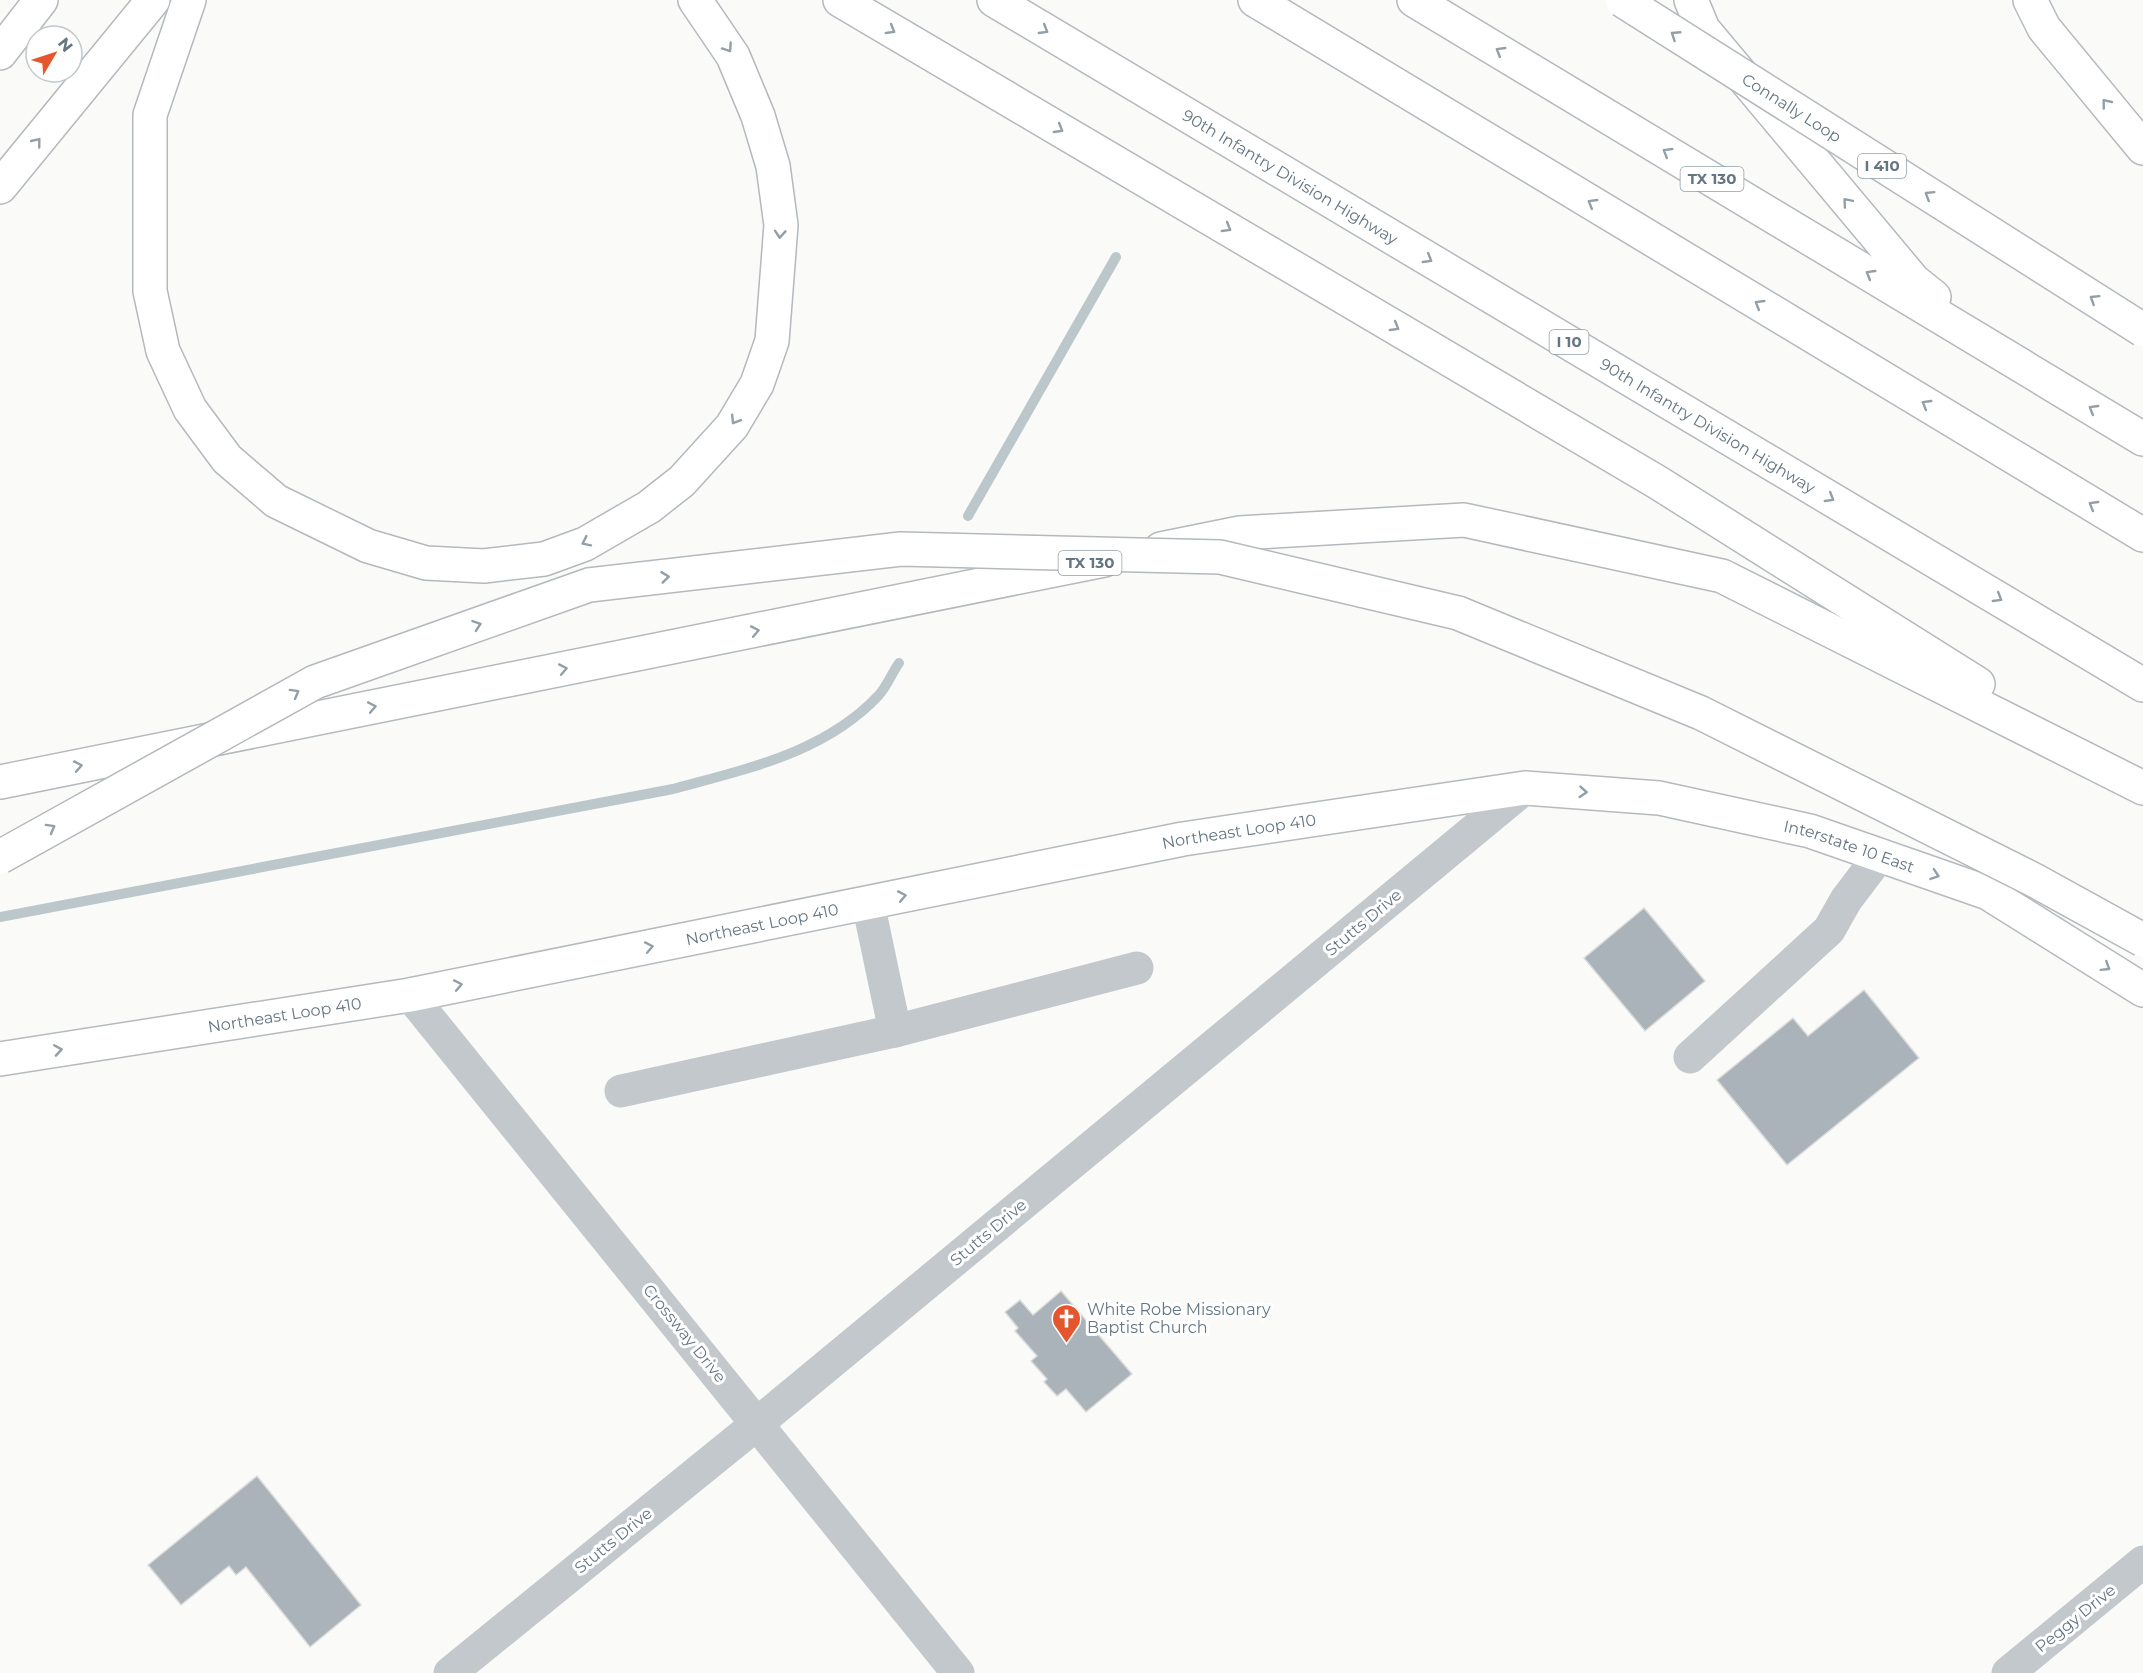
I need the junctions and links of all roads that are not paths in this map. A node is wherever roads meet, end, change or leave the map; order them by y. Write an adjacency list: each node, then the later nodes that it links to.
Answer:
1 (40, 0): 12 (main road)
2 (153, 0): 14 (main road, one-way to 2)
3 (189, 0): 4 (main road, one-way to 3)
4 (695, 0)
5 (840, 0): 22 (main road, one-way to 22)
6 (994, 0): 19 (main road, 90th Infantry Division Highway / I 10, one-way to 19)
7 (1255, 0): 18 (main road, one-way to 7)
8 (1414, 0): 16 (main road, TX 130, one-way to 8)
9 (1622, 0): 15 (main road, Connally Loop / I 410, one-way to 9, bridge)
10 (1691, 0): 16 (main road, one-way to 10)
11 (2030, 0): 13 (main road, one-way to 11)
12 (0, 53)
13 (2143, 148)
14 (0, 187)
15 (2143, 330)
16 (2010, 359): 17 (main road, TX 130, one-way to 16)
17 (2143, 439)
18 (2143, 535)
19 (2143, 686)
20 (0, 782): 22 (main road, TX 130, one-way to 22)
21 (1525, 788): 23 (main road, Interstate 10 East, one-way to 23); 25 (main road, Northeast Loop 410, one-way to 21); 34 (street, Stutts Drive)
22 (2143, 788)
23 (1880, 855): 28 (main road, Interstate 10 East, one-way to 28); 31 (street)
24 (0, 856): 26 (main road, one-way to 26, bridge)
25 (868, 903): 29 (main road, Northeast Loop 410, one-way to 25); 30 (street)
26 (2143, 940)
27 (1137, 968): 30 (street)
28 (2143, 990)
29 (410, 995): 32 (main road, Northeast Loop 410, one-way to 29); 34 (street, Crossway Drive)
30 (896, 1031): 33 (street)
31 (1690, 1057)
32 (0, 1059)
33 (621, 1091)
34 (758, 1423): 36 (street, Stutts Drive); 37 (street, Crossway Drive)
35 (2143, 1562): 38 (street, Peggy Drive)
36 (450, 1673)
37 (958, 1673)
38 (2008, 1673)

